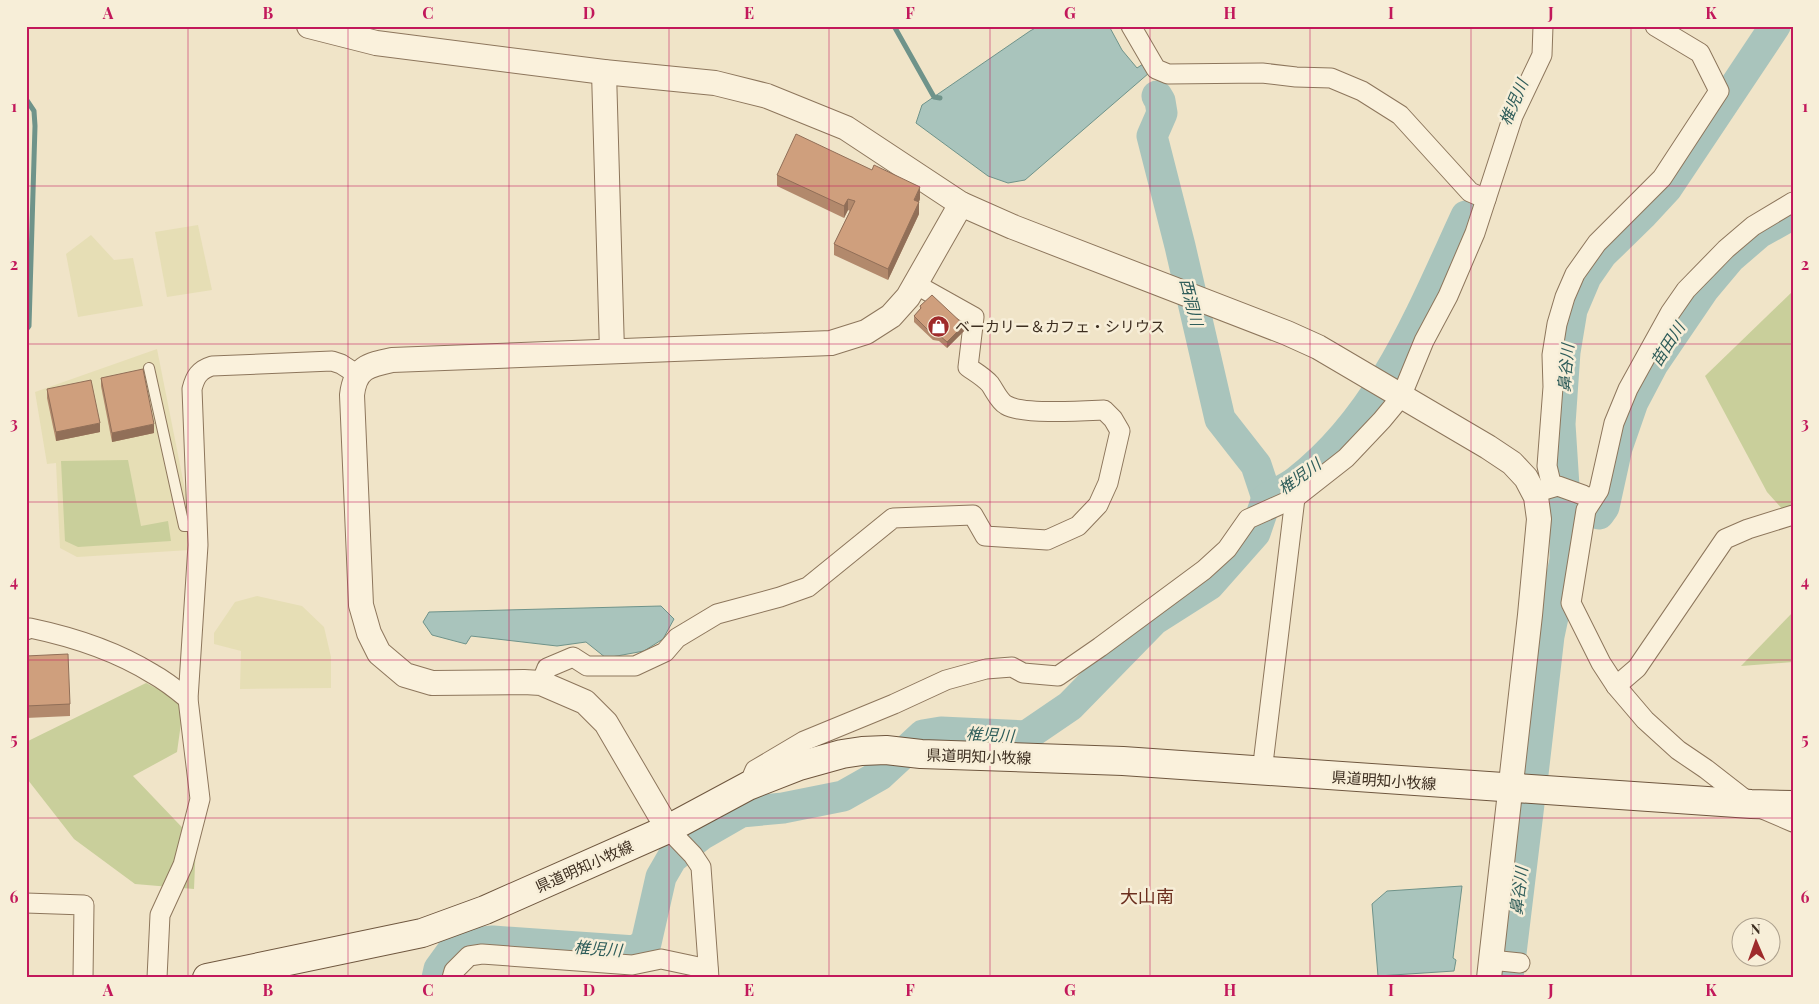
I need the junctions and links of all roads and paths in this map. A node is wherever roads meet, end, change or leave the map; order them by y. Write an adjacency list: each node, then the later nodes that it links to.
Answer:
1 (309, 26): 5 (street)
2 (1131, 26): 6 (street)
3 (1543, 26): 6 (street)
4 (1655, 26): 14 (street)
5 (604, 72): 8 (street); 10 (street)
6 (1486, 199): 13 (street)
7 (1793, 202): 14 (street)
8 (961, 204): 9 (street); 13 (street)
9 (915, 284): 10 (street); 19 (street)
10 (612, 351): 12 (street)
11 (150, 368): 17 (lane)
12 (358, 375): 17 (street); 19 (street)
13 (1397, 394): 14 (street); 15 (street)
14 (1562, 492): 20 (street); 24 (street)
15 (1295, 498): 22 (street); 23 (street)
16 (1793, 515): 20 (street)
17 (197, 526): 21 (street)
18 (26, 630): 21 (street)
19 (541, 683): 28 (street)
20 (1616, 686): 25 (street)
21 (188, 699): 35 (street)
22 (1262, 772): 23 (main road, 県道明知小牧線); 24 (main road, 県道明知小牧線)
23 (748, 786): 28 (main road, 県道明知小牧線)
24 (1511, 788): 25 (main road, 県道明知小牧線); 31 (street)
25 (1751, 804): 26 (main road, 県道明知小牧線); 27 (street)
26 (1793, 805)
27 (1793, 822)
28 (672, 833): 32 (main road, 県道明知小牧線); 33 (street)
29 (26, 903): 34 (street)
30 (1520, 963): 31 (street)
31 (1493, 966)
32 (290, 969): 36 (main road, 県道明知小牧線)
33 (708, 973): 37 (street)
34 (83, 978)
35 (157, 978)
36 (207, 978)
37 (452, 978)

